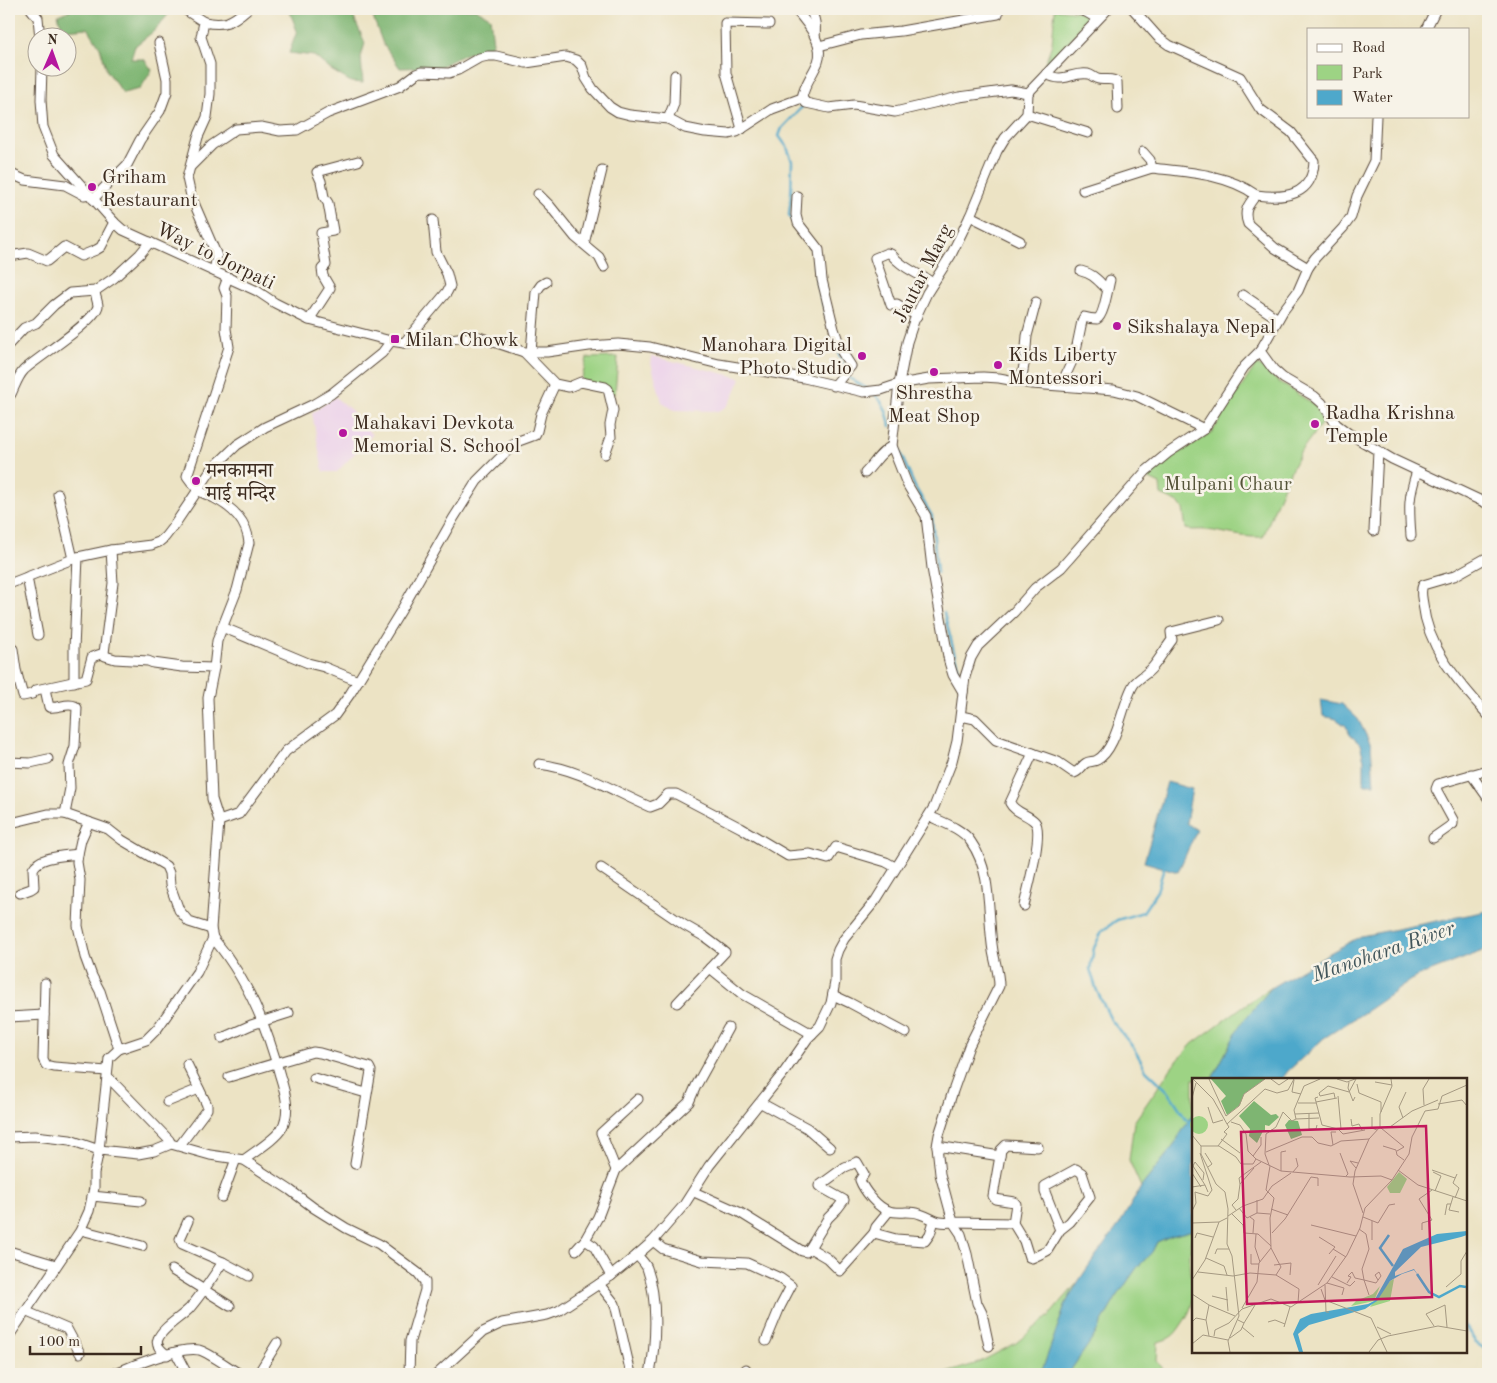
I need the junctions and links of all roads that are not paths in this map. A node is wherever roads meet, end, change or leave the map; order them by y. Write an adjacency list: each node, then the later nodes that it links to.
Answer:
1 (31, 9): 16 (street)
2 (247, 9): 14 (street)
3 (795, 9): 19 (street)
4 (809, 9): 19 (street)
5 (972, 9): 12 (street)
6 (1076, 9): 13 (street)
7 (1108, 9): 13 (street)
8 (1133, 9): 39 (street)
9 (1436, 9): 17 (street)
10 (187, 11): 14 (street)
11 (998, 14): 12 (street)
12 (974, 18): 19 (street)
13 (1098, 19): 20 (street)
14 (204, 22): 33 (street)
15 (769, 24): 29 (street)
16 (39, 28)
17 (1426, 28)
18 (159, 42): 40 (street)
19 (817, 42): 24 (street)
20 (1046, 74): 23 (street); 25 (street)
21 (675, 75): 28 (street)
22 (42, 78): 40 (street, Way to Jorpati)
23 (1028, 93): 24 (street); 26 (street)
24 (802, 98): 29 (street)
25 (1118, 108)
26 (1027, 114): 30 (street); 42 (street, Jautar Marg)
27 (1376, 118): 50 (street)
28 (668, 119): 29 (street); 33 (street)
29 (742, 129)
30 (1088, 133)
31 (1143, 152): 34 (street)
32 (358, 161): 63 (street)
33 (191, 166): 51 (street)
34 (1152, 168): 37 (street); 39 (street)
35 (602, 170): 47 (street)
36 (9, 173): 40 (street)
37 (1083, 190)
38 (538, 194): 47 (street)
39 (1256, 195): 50 (street)
40 (91, 196): 44 (street, Way to Jorpati)
41 (796, 196): 73 (street)
42 (970, 216): 45 (street); 56 (street, Jautar Marg)
43 (433, 220): 65 (street)
44 (114, 222): 46 (street, Way to Jorpati); 48 (street)
45 (1020, 241)
46 (150, 242): 51 (street, Way to Jorpati); 58 (street)
47 (584, 244): 49 (street)
48 (9, 256)
49 (604, 267)
50 (1308, 268): 62 (street)
51 (214, 271): 53 (street, Way to Jorpati)
52 (1081, 271): 57 (street)
53 (228, 277): 63 (street, Way to Jorpati); 81 (street)
54 (1110, 280): 57 (street)
55 (546, 282): 68 (street)
56 (933, 283): 61 (street, Jautar Marg); 61 (street)
57 (1107, 289): 72 (street)
58 (95, 291): 66 (street); 74 (street)
59 (1243, 295): 62 (street)
60 (1036, 302): 69 (street)
61 (917, 316): 71 (street, Jautar Marg)
62 (1278, 319): 67 (street)
63 (309, 320): 64 (street, Way to Jorpati)
64 (390, 341): 65 (street, Way to Jorpati); 81 (street)
65 (404, 343): 68 (street, Way to Jorpati)
66 (9, 344)
67 (1260, 351): 75 (street); 77 (street)
68 (527, 352): 70 (street); 73 (street)
69 (1021, 382): 71 (street); 72 (street)
70 (555, 384): 78 (street); 97 (street)
71 (899, 384): 73 (street); 76 (street, Jautar Marg)
72 (1060, 385): 75 (street)
73 (834, 386)
74 (9, 395)
75 (1204, 429): 100 (street)
76 (892, 446): 80 (street); 100 (street, Jautar Marg)
77 (1378, 451): 79 (street); 84 (street)
78 (605, 454)
79 (1417, 471): 83 (street); 85 (street)
80 (865, 473)
81 (198, 490): 86 (street); 92 (street)
82 (58, 494): 88 (street)
83 (1488, 504)
84 (1374, 531)
85 (1411, 536)
86 (111, 550): 88 (street); 95 (street)
87 (1488, 557): 101 (street)
88 (75, 558): 89 (street); 98 (street)
89 (27, 577): 90 (street); 93 (street)
90 (9, 584)
91 (1219, 620): 103 (street)
92 (222, 627): 96 (street); 97 (street)
93 (38, 635)
94 (9, 647): 99 (street)
95 (104, 654): 96 (street); 98 (street)
96 (214, 668): 113 (street)
97 (358, 681): 113 (street)
98 (74, 682): 99 (street)
99 (45, 690): 110 (street)
100 (963, 692): 102 (street)
101 (1488, 715)
102 (961, 716): 103 (street); 111 (street)
103 (1033, 754): 120 (street)
104 (48, 759): 105 (street)
105 (9, 762)
106 (540, 764): 117 (street)
107 (1488, 770): 108 (street)
108 (1471, 774): 109 (street); 115 (street)
109 (1488, 798)
110 (66, 814): 112 (street); 114 (street)
111 (929, 816): 117 (street); 147 (street)
112 (9, 821)
113 (218, 821): 121 (street)
114 (89, 822): 116 (street); 121 (street)
115 (1433, 838)
116 (78, 854): 119 (street); 134 (street)
117 (895, 867): 124 (street)
118 (601, 868): 122 (street)
119 (20, 893)
120 (1024, 906)
121 (212, 934): 129 (street); 134 (street)
122 (710, 968): 125 (street); 132 (street)
123 (45, 983): 127 (street)
124 (833, 995): 131 (street); 132 (street)
125 (677, 1003)
126 (289, 1013): 129 (street)
127 (44, 1015): 128 (street); 137 (street)
128 (9, 1017)
129 (263, 1021): 133 (street); 135 (street)
130 (728, 1028): 154 (street)
131 (906, 1033)
132 (812, 1034): 144 (street)
133 (222, 1038)
134 (119, 1048): 137 (street)
135 (276, 1062): 138 (street); 141 (street); 152 (street)
136 (187, 1064): 140 (street)
137 (108, 1074): 146 (street); 150 (street)
138 (229, 1077)
139 (314, 1078): 141 (street)
140 (199, 1089): 143 (street); 146 (street)
141 (366, 1093): 153 (street)
142 (638, 1099): 154 (street)
143 (167, 1102)
144 (761, 1103): 149 (street); 155 (street)
145 (9, 1137): 150 (street)
146 (175, 1145): 150 (street); 152 (street)
147 (938, 1146): 151 (street); 162 (street)
148 (1038, 1147): 151 (street)
149 (830, 1148)
150 (99, 1150): 156 (street)
151 (1000, 1156): 163 (street)
152 (240, 1160): 157 (street); 193 (street)
153 (355, 1164)
154 (616, 1170): 167 (street)
155 (694, 1192): 168 (street); 170 (street)
156 (92, 1196): 158 (street); 164 (street)
157 (222, 1197)
158 (141, 1201)
159 (890, 1211): 161 (street); 166 (street); 170 (street)
160 (188, 1221): 174 (street)
161 (934, 1221): 162 (street); 166 (street)
162 (953, 1222): 163 (street); 186 (street)
163 (1013, 1223): 165 (street)
164 (81, 1230): 169 (street); 175 (street)
165 (1060, 1230): 165 (street)
166 (874, 1233): 170 (street)
167 (585, 1240): 171 (street); 178 (street)
168 (653, 1241): 173 (street); 184 (street)
169 (142, 1246)
170 (810, 1248)
171 (576, 1250)
172 (9, 1251): 175 (street)
173 (637, 1255): 178 (street); 196 (street)
174 (223, 1262): 177 (street); 180 (street)
175 (56, 1265): 182 (street)
176 (172, 1270): 180 (street)
177 (249, 1276)
178 (611, 1276): 179 (street)
179 (598, 1284): 194 (street); 195 (street)
180 (205, 1289): 181 (street); 188 (street)
181 (230, 1306)
182 (25, 1311): 183 (street); 187 (street)
183 (9, 1336)
184 (766, 1342)
185 (277, 1343): 192 (street)
186 (989, 1346)
187 (80, 1353)
188 (171, 1354): 189 (street); 190 (street); 191 (street)
189 (113, 1374)
190 (187, 1374)
191 (240, 1374)
192 (258, 1374)
193 (409, 1374)
194 (437, 1374)
195 (631, 1374)
196 (650, 1374)

